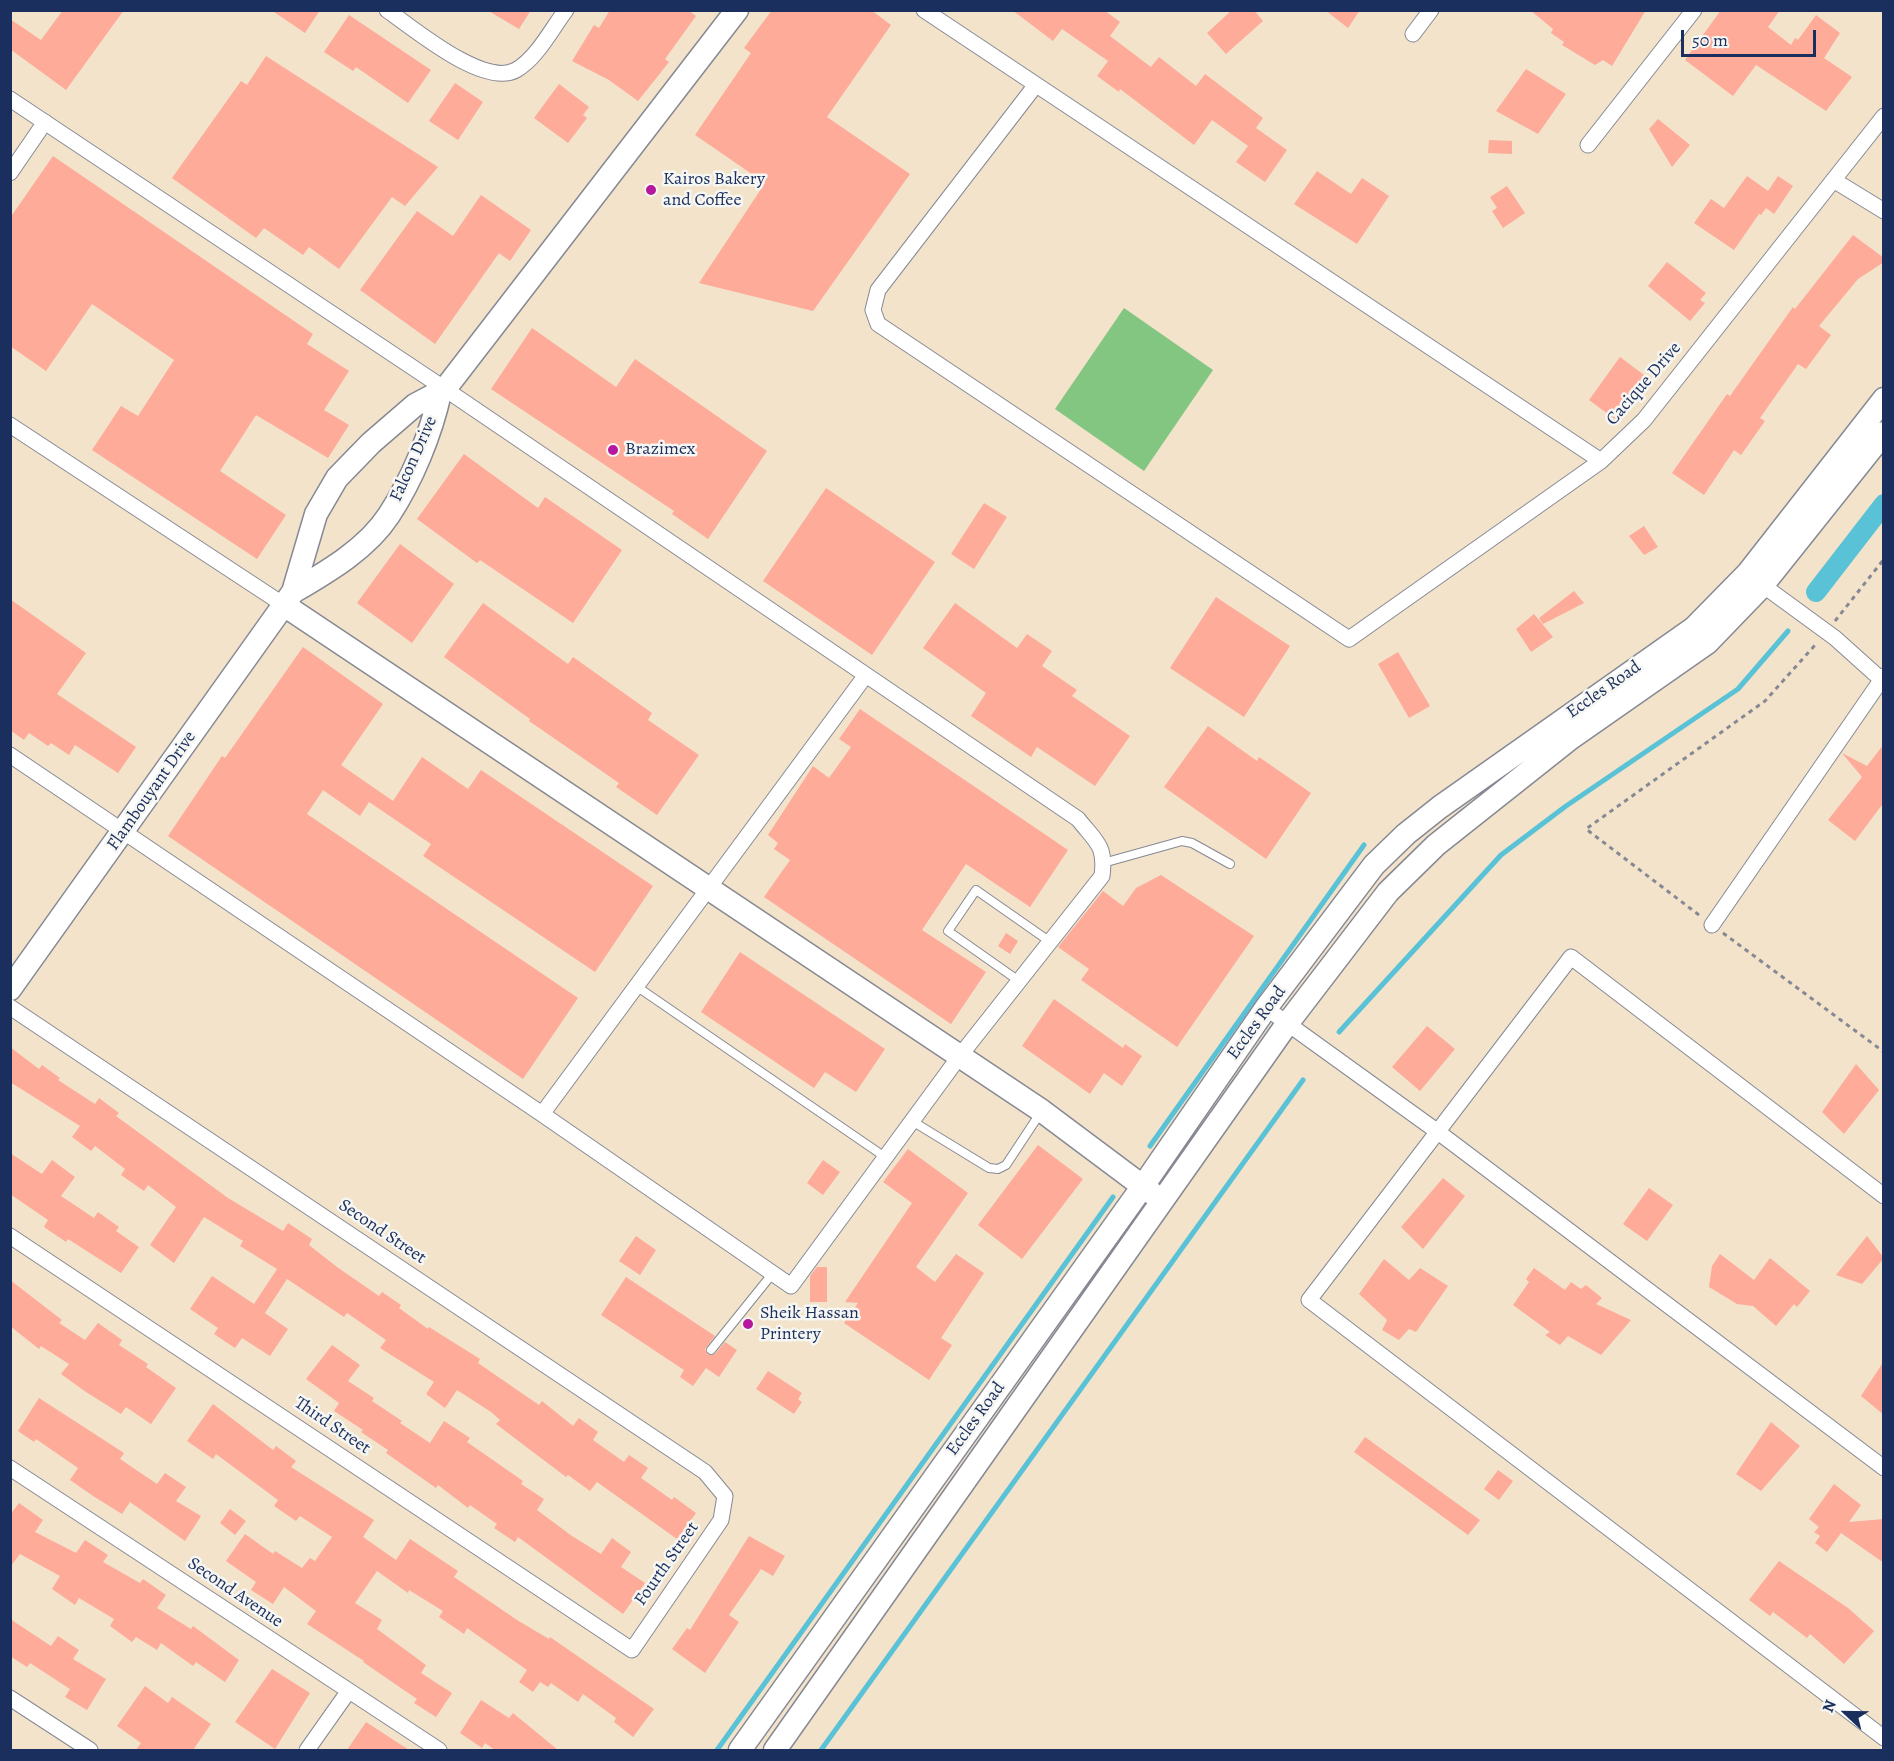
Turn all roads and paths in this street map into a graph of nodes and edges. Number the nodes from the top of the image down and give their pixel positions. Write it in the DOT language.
graph roads {
  1 [pos="387,10"];
  2 [pos="566,10"];
  3 [pos="737,10"];
  4 [pos="924,10"];
  5 [pos="1431,10"];
  6 [pos="1694,10"];
  7 [pos="1413,34"];
  8 [pos="1035,86"];
  9 [pos="10,99"];
  10 [pos="1884,116"];
  11 [pos="45,122"];
  12 [pos="1588,145"];
  13 [pos="10,173"];
  14 [pos="1835,181"];
  15 [pos="1884,211"];
  16 [pos="442,391"];
  17 [pos="1884,399"];
  18 [pos="10,425"];
  19 [pos="1884,433"];
  20 [pos="1600,461"];
  21 [pos="1884,559"];
  22 [pos="1755,579"];
  23 [pos="288,598"];
  24 [pos="1826,632"];
  25 [pos="866,675"];
  26 [pos="1883,679"];
  27 [pos="10,755"];
  28 [pos="123,832"];
  29 [pos="1104,863"];
  30 [pos="1230,864"];
  31 [pos="708,890"];
  32 [pos="1712,925"];
  33 [pos="1049,941"];
  34 [pos="1019,981"];
  35 [pos="636,986"];
  36 [pos="10,989"];
  37 [pos="10,1007"];
  38 [pos="1266,1008"];
  39 [pos="1287,1024"];
  40 [pos="1884,1052"];
  41 [pos="959,1057"];
  42 [pos="1042,1111"];
  43 [pos="542,1114"];
  44 [pos="912,1121"];
  45 [pos="1438,1132"];
  46 [pos="885,1157"];
  47 [pos="1143,1186"];
  48 [pos="1884,1196"];
  49 [pos="1164,1202"];
  50 [pos="10,1236"];
  51 [pos="773,1273"];
  52 [pos="711,1350"];
  53 [pos="10,1467"];
  54 [pos="1884,1468"];
  55 [pos="725,1496"];
  56 [pos="632,1650"];
  57 [pos="348,1692"];
  58 [pos="10,1698"];
  59 [pos="1884,1738"];
  60 [pos="90,1750"];
  61 [pos="307,1750"];
  62 [pos="439,1750"];
  63 [pos="740,1750"];
  64 [pos="775,1750"];
  1 -- 2 [label="street"];
  3 -- 16 [label="street, Falcon Drive"];
  4 -- 8 [label="street"];
  5 -- 7 [label="street"];
  6 -- 12 [label="street"];
  8 -- 20 [label="street"];
  8 -- 20 [label="street, Cacique Drive"];
  9 -- 11 [label="street"];
  10 -- 14 [label="street, Cacique Drive"];
  11 -- 13 [label="street"];
  11 -- 16 [label="street"];
  14 -- 15 [label="street"];
  14 -- 20 [label="street, Cacique Drive"];
  16 -- 23 [label="street, Falcon Drive"];
  16 -- 23 [label="street, Falcon Drive"];
  16 -- 25 [label="street"];
  17 -- 22 [label="street, Eccles Road"];
  18 -- 23 [label="street"];
  19 -- 22 [label="street, Eccles Road"];
  21 -- 24 [label="path"];
  22 -- 24 [label="street"];
  22 -- 38 [label="street, Eccles Road"];
  22 -- 39 [label="street, Eccles Road"];
  23 -- 28 [label="street, Flambouyant Drive"];
  23 -- 31 [label="street"];
  24 -- 26 [label="street"];
  24 -- 32 [label="path"];
  25 -- 29 [label="street"];
  25 -- 31 [label="street"];
  26 -- 32 [label="street"];
  27 -- 28 [label="street"];
  28 -- 36 [label="street, Flambouyant Drive"];
  28 -- 43 [label="street"];
  29 -- 30 [label="lane"];
  29 -- 33 [label="street"];
  31 -- 35 [label="street"];
  31 -- 41 [label="street"];
  32 -- 40 [label="path"];
  33 -- 34 [label="street"];
  33 -- 34 [label="lane"];
  34 -- 41 [label="street"];
  35 -- 43 [label="street"];
  35 -- 46 [label="lane"];
  37 -- 55 [label="street, Second Street"];
  38 -- 39 [label="street"];
  38 -- 47 [label="street, Eccles Road"];
  39 -- 45 [label="street"];
  39 -- 49 [label="street, Eccles Road"];
  41 -- 42 [label="street"];
  41 -- 44 [label="street"];
  42 -- 44 [label="lane"];
  42 -- 47 [label="street"];
  43 -- 51 [label="street"];
  44 -- 46 [label="street"];
  45 -- 48 [label="street"];
  45 -- 54 [label="street"];
  45 -- 59 [label="street"];
  46 -- 51 [label="street"];
  47 -- 49 [label="street"];
  47 -- 63 [label="street, Eccles Road"];
  49 -- 64 [label="street, Eccles Road"];
  50 -- 56 [label="street, Third Street"];
  51 -- 52 [label="lane"];
  53 -- 57 [label="street, Second Avenue"];
  55 -- 56 [label="street, Fourth Street"];
  57 -- 61 [label="street"];
  57 -- 62 [label="street, Second Avenue"];
  58 -- 60 [label="street"];
}
